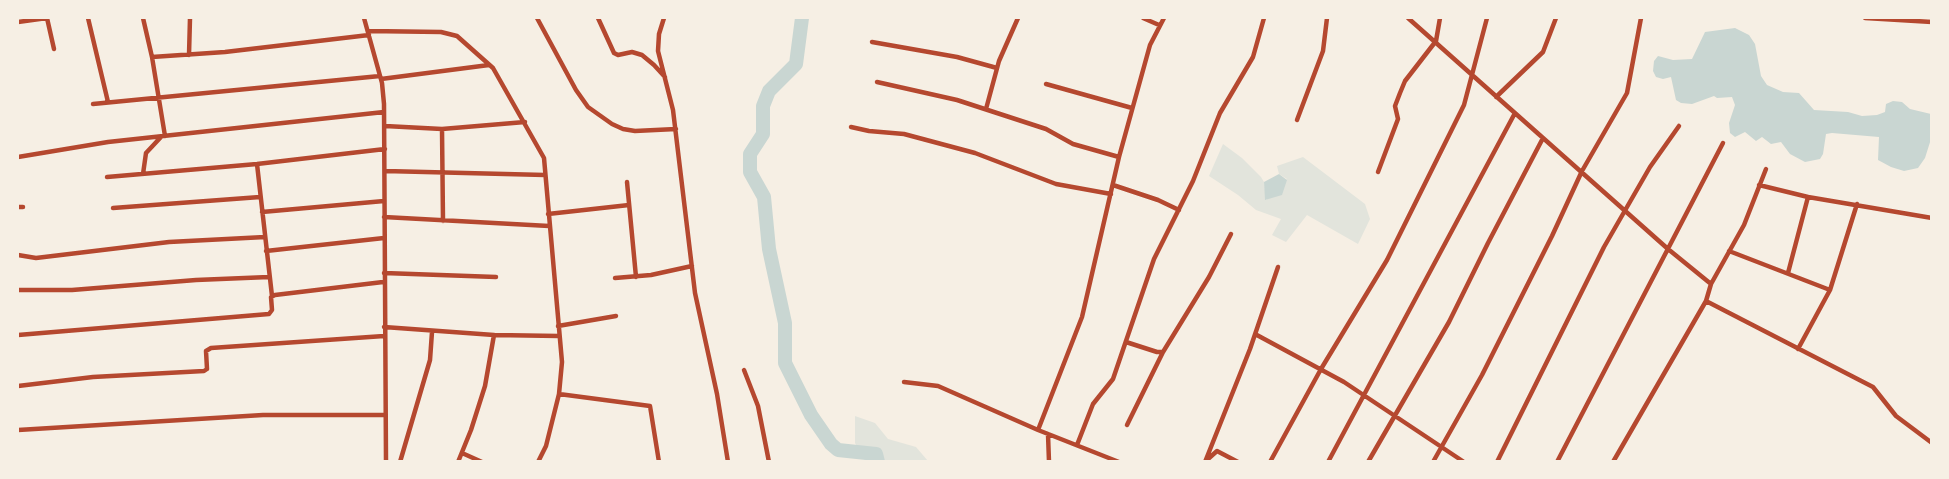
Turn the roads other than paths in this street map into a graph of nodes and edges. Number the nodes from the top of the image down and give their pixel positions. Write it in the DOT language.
graph roads {
  1 [pos="47,18"];
  2 [pos="88,18"];
  3 [pos="143,18"];
  4 [pos="190,18"];
  5 [pos="364,18"];
  6 [pos="537,18"];
  7 [pos="598,18"];
  8 [pos="664,18"];
  9 [pos="1018,18"];
  10 [pos="1143,18"];
  11 [pos="1164,18"];
  12 [pos="1264,18"];
  13 [pos="1327,18"];
  14 [pos="1408,18"];
  15 [pos="1440,18"];
  16 [pos="1487,18"];
  17 [pos="1556,18"];
  18 [pos="1641,18"];
  19 [pos="1867,18"];
  20 [pos="18,22"];
  21 [pos="1932,22"];
  22 [pos="1159,26"];
  23 [pos="369,33"];
  24 [pos="1436,41"];
  25 [pos="872,42"];
  26 [pos="54,49"];
  27 [pos="189,54"];
  28 [pos="152,57"];
  29 [pos="489,65"];
  30 [pos="997,68"];
  31 [pos="1472,76"];
  32 [pos="380,77"];
  33 [pos="667,79"];
  34 [pos="877,82"];
  35 [pos="1046,84"];
  36 [pos="1496,97"];
  37 [pos="160,98"];
  38 [pos="108,102"];
  39 [pos="93,104"];
  40 [pos="1132,108"];
  41 [pos="986,109"];
  42 [pos="384,112"];
  43 [pos="1515,113"];
  44 [pos="1297,120"];
  45 [pos="525,122"];
  46 [pos="385,126"];
  47 [pos="1680,126"];
  48 [pos="851,127"];
  49 [pos="442,129"];
  50 [pos="676,129"];
  51 [pos="163,136"];
  52 [pos="1543,138"];
  53 [pos="1723,143"];
  54 [pos="385,149"];
  55 [pos="18,157"];
  56 [pos="1118,157"];
  57 [pos="257,164"];
  58 [pos="1766,169"];
  59 [pos="385,171"];
  60 [pos="1582,171"];
  61 [pos="1378,172"];
  62 [pos="442,173"];
  63 [pos="143,174"];
  64 [pos="545,175"];
  65 [pos="107,177"];
  66 [pos="627,182"];
  67 [pos="1113,185"];
  68 [pos="1759,185"];
  69 [pos="1110,194"];
  70 [pos="260,197"];
  71 [pos="1808,197"];
  72 [pos="384,201"];
  73 [pos="1857,204"];
  74 [pos="629,205"];
  75 [pos="113,208"];
  76 [pos="1179,210"];
  77 [pos="1625,210"];
  78 [pos="262,212"];
  79 [pos="548,214"];
  80 [pos="384,218"];
  81 [pos="1932,218"];
  82 [pos="443,221"];
  83 [pos="549,226"];
  84 [pos="1231,234"];
  85 [pos="265,237"];
  86 [pos="384,238"];
  87 [pos="1668,249"];
  88 [pos="266,251"];
  89 [pos="1730,251"];
  90 [pos="18,255"];
  91 [pos="692,266"];
  92 [pos="1278,267"];
  93 [pos="384,273"];
  94 [pos="1788,273"];
  95 [pos="269,277"];
  96 [pos="496,277"];
  97 [pos="636,277"];
  98 [pos="614,278"];
  99 [pos="384,282"];
  100 [pos="1711,284"];
  101 [pos="18,290"];
  102 [pos="1830,290"];
  103 [pos="272,296"];
  104 [pos="1706,301"];
  105 [pos="616,316"];
  106 [pos="558,326"];
  107 [pos="384,327"];
  108 [pos="432,332"];
  109 [pos="1255,334"];
  110 [pos="18,335"];
  111 [pos="494,335"];
  112 [pos="384,336"];
  113 [pos="559,336"];
  114 [pos="1126,342"];
  115 [pos="1798,348"];
  116 [pos="1163,352"];
  117 [pos="1321,369"];
  118 [pos="744,370"];
  119 [pos="904,382"];
  120 [pos="18,386"];
  121 [pos="559,394"];
  122 [pos="1364,396"];
  123 [pos="385,415"];
  124 [pos="1395,415"];
  125 [pos="1127,425"];
  126 [pos="18,430"];
  127 [pos="1038,430"];
  128 [pos="1048,434"];
  129 [pos="1932,443"];
  130 [pos="1077,445"];
  131 [pos="1441,446"];
  132 [pos="462,453"];
  133 [pos="386,462"];
  134 [pos="400,462"];
  135 [pos="458,462"];
  136 [pos="482,462"];
  137 [pos="538,462"];
  138 [pos="659,462"];
  139 [pos="728,462"];
  140 [pos="769,462"];
  141 [pos="1049,462"];
  142 [pos="1118,462"];
  143 [pos="1238,462"];
  144 [pos="1270,462"];
  145 [pos="1328,462"];
  146 [pos="1368,462"];
  147 [pos="1433,462"];
  148 [pos="1464,462"];
  149 [pos="1497,462"];
  150 [pos="1557,462"];
  151 [pos="1613,462"];
  1 -- 20 [label="street"];
  1 -- 26 [label="street"];
  2 -- 38 [label="street"];
  3 -- 28 [label="street"];
  4 -- 27 [label="street"];
  5 -- 23 [label="street"];
  6 -- 50 [label="street"];
  7 -- 33 [label="street"];
  8 -- 33 [label="street"];
  9 -- 30 [label="street"];
  10 -- 22 [label="street"];
  11 -- 22 [label="street"];
  12 -- 76 [label="street"];
  13 -- 44 [label="street"];
  14 -- 24 [label="street"];
  15 -- 24 [label="street"];
  16 -- 31 [label="street"];
  17 -- 36 [label="street"];
  18 -- 60 [label="street"];
  19 -- 21 [label="street"];
  22 -- 40 [label="street"];
  23 -- 27 [label="street"];
  23 -- 29 [label="street"];
  23 -- 32 [label="street"];
  24 -- 31 [label="street"];
  24 -- 61 [label="street"];
  25 -- 30 [label="street"];
  27 -- 28 [label="street"];
  28 -- 37 [label="street"];
  29 -- 32 [label="street"];
  29 -- 45 [label="street"];
  30 -- 41 [label="street"];
  31 -- 36 [label="street"];
  31 -- 117 [label="street"];
  32 -- 37 [label="street"];
  32 -- 42 [label="street"];
  33 -- 50 [label="street"];
  34 -- 41 [label="street"];
  35 -- 40 [label="street"];
  36 -- 43 [label="street"];
  37 -- 38 [label="street"];
  37 -- 51 [label="street"];
  38 -- 39 [label="street"];
  40 -- 56 [label="street"];
  41 -- 56 [label="street"];
  42 -- 46 [label="street"];
  42 -- 51 [label="street"];
  43 -- 52 [label="street"];
  43 -- 122 [label="street"];
  45 -- 49 [label="street"];
  45 -- 64 [label="street"];
  46 -- 49 [label="street"];
  46 -- 54 [label="street"];
  47 -- 77 [label="street"];
  48 -- 69 [label="street"];
  49 -- 62 [label="street"];
  50 -- 91 [label="street"];
  51 -- 55 [label="street"];
  51 -- 63 [label="street"];
  52 -- 60 [label="street"];
  52 -- 124 [label="street"];
  53 -- 87 [label="street"];
  54 -- 57 [label="street"];
  54 -- 59 [label="street"];
  56 -- 67 [label="street"];
  57 -- 63 [label="street"];
  57 -- 70 [label="street"];
  58 -- 68 [label="street"];
  59 -- 62 [label="street"];
  59 -- 72 [label="street"];
  60 -- 77 [label="street"];
  60 -- 131 [label="street"];
  62 -- 64 [label="street"];
  62 -- 82 [label="street"];
  63 -- 65 [label="street"];
  64 -- 79 [label="street"];
  66 -- 74 [label="street"];
  67 -- 69 [label="street"];
  67 -- 76 [label="street"];
  68 -- 71 [label="street"];
  68 -- 89 [label="street"];
  69 -- 127 [label="street"];
  70 -- 75 [label="street"];
  70 -- 78 [label="street"];
  71 -- 73 [label="street"];
  71 -- 94 [label="street"];
  72 -- 78 [label="street"];
  72 -- 80 [label="street"];
  73 -- 81 [label="street"];
  73 -- 102 [label="street"];
  74 -- 79 [label="street"];
  74 -- 97 [label="street"];
  76 -- 114 [label="street"];
  77 -- 87 [label="street"];
  77 -- 149 [label="street"];
  78 -- 85 [label="street"];
  79 -- 83 [label="street"];
  80 -- 82 [label="street"];
  80 -- 86 [label="street"];
  82 -- 83 [label="street"];
  83 -- 106 [label="street"];
  84 -- 116 [label="street"];
  85 -- 88 [label="street"];
  85 -- 90 [label="street"];
  86 -- 88 [label="street"];
  86 -- 93 [label="street"];
  87 -- 100 [label="street"];
  87 -- 150 [label="street"];
  88 -- 95 [label="street"];
  89 -- 94 [label="street"];
  89 -- 100 [label="street"];
  91 -- 97 [label="street"];
  91 -- 139 [label="street"];
  92 -- 109 [label="street"];
  93 -- 96 [label="street"];
  93 -- 99 [label="street"];
  94 -- 102 [label="street"];
  95 -- 101 [label="street"];
  95 -- 103 [label="street"];
  97 -- 98 [label="street"];
  99 -- 103 [label="street"];
  99 -- 107 [label="street"];
  100 -- 104 [label="street"];
  102 -- 115 [label="street"];
  103 -- 110 [label="street"];
  104 -- 115 [label="street"];
  104 -- 151 [label="street"];
  105 -- 106 [label="street"];
  106 -- 113 [label="street"];
  107 -- 108 [label="street"];
  107 -- 112 [label="street"];
  108 -- 111 [label="street"];
  108 -- 134 [label="street"];
  109 -- 117 [label="street"];
  109 -- 143 [label="street"];
  111 -- 113 [label="street"];
  111 -- 132 [label="street"];
  112 -- 120 [label="street"];
  112 -- 123 [label="street"];
  113 -- 121 [label="street"];
  114 -- 116 [label="street"];
  114 -- 130 [label="street"];
  115 -- 129 [label="street"];
  116 -- 125 [label="street"];
  117 -- 122 [label="street"];
  117 -- 144 [label="street"];
  118 -- 140 [label="street"];
  119 -- 127 [label="street"];
  121 -- 137 [label="street"];
  121 -- 138 [label="street"];
  122 -- 124 [label="street"];
  122 -- 145 [label="street"];
  123 -- 126 [label="street"];
  123 -- 133 [label="street"];
  124 -- 131 [label="street"];
  124 -- 146 [label="street"];
  127 -- 128 [label="street"];
  128 -- 130 [label="street"];
  128 -- 141 [label="street"];
  130 -- 142 [label="street"];
  131 -- 147 [label="street"];
  131 -- 148 [label="street"];
  132 -- 135 [label="street"];
  132 -- 136 [label="street"];
}
